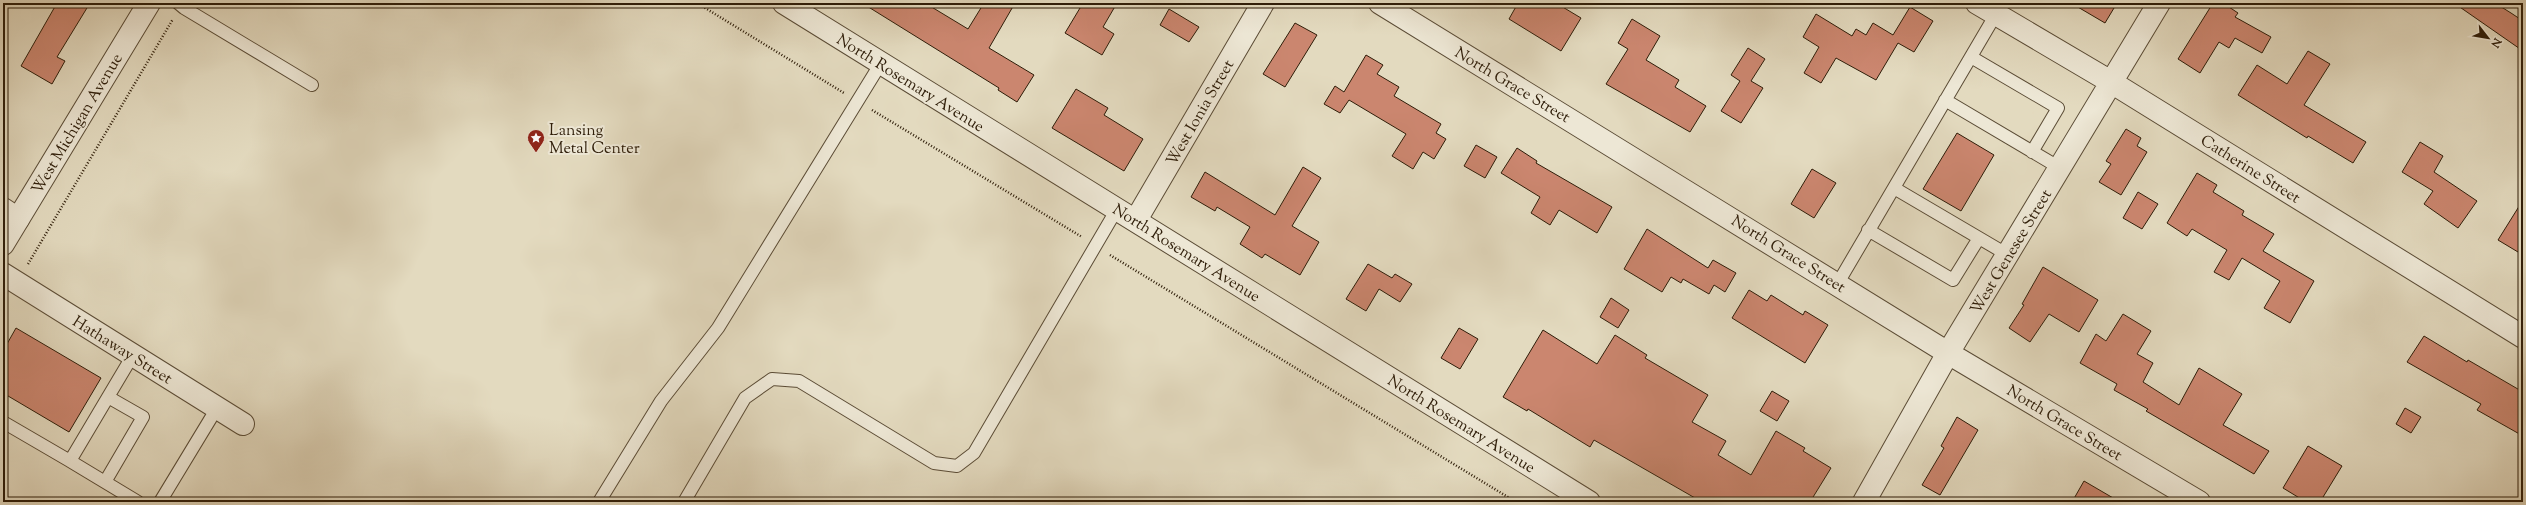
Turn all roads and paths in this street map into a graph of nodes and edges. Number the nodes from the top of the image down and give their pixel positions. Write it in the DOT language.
graph roads {
  1 [pos="149,3"];
  2 [pos="784,3"];
  3 [pos="1263,3"];
  4 [pos="1380,3"];
  5 [pos="1977,3"];
  6 [pos="2159,3"];
  7 [pos="180,4"];
  8 [pos="1996,14"];
  9 [pos="1971,57"];
  10 [pos="881,63"];
  11 [pos="2111,82"];
  12 [pos="312,85"];
  13 [pos="1945,100"];
  14 [pos="2032,152"];
  15 [pos="2060,168"];
  16 [pos="1894,188"];
  17 [pos="1117,208"];
  18 [pos="11,214"];
  19 [pos="1136,220"];
  20 [pos="1868,230"];
  21 [pos="1979,238"];
  22 [pos="3,244"];
  23 [pos="2008,255"];
  24 [pos="10,278"];
  25 [pos="1838,283"];
  26 [pos="3,306"];
  27 [pos="2523,337"];
  28 [pos="1948,353"];
  29 [pos="133,355"];
  30 [pos="108,396"];
  31 [pos="217,408"];
  32 [pos="3,422"];
  33 [pos="243,424"];
  34 [pos="70,461"];
  35 [pos="105,482"];
  36 [pos="138,502"];
  37 [pos="160,502"];
  38 [pos="599,502"];
  39 [pos="684,502"];
  40 [pos="1589,502"];
  41 [pos="1864,502"];
  42 [pos="2199,502"];
  1 -- 18 [label="street, West Michigan Avenue"];
  2 -- 10 [label="street, North Rosemary Avenue"];
  3 -- 19 [label="street, West Ionia Street"];
  4 -- 25 [label="street, North Grace Street"];
  5 -- 8 [label="street, Catherine Street"];
  6 -- 11 [label="street, West Genesee Street"];
  7 -- 12 [label="lane"];
  7 -- 24 [label="path"];
  8 -- 9 [label="lane"];
  8 -- 11 [label="street, Catherine Street"];
  9 -- 13 [label="lane"];
  9 -- 14 [label="lane"];
  10 -- 17 [label="street, North Rosemary Avenue"];
  10 -- 38 [label="lane"];
  11 -- 15 [label="street, West Genesee Street"];
  11 -- 27 [label="street, Catherine Street"];
  13 -- 14 [label="lane"];
  13 -- 16 [label="lane"];
  14 -- 15 [label="lane"];
  15 -- 23 [label="street, West Genesee Street"];
  16 -- 20 [label="lane"];
  16 -- 21 [label="lane"];
  17 -- 19 [label="street, North Rosemary Avenue"];
  17 -- 39 [label="lane"];
  18 -- 22 [label="street, West Michigan Avenue"];
  19 -- 40 [label="street, North Rosemary Avenue"];
  20 -- 21 [label="lane"];
  20 -- 25 [label="lane"];
  21 -- 23 [label="lane"];
  23 -- 28 [label="street, West Genesee Street"];
  24 -- 26 [label="path"];
  24 -- 29 [label="street, Hathaway Street"];
  25 -- 28 [label="street, North Grace Street"];
  28 -- 41 [label="street, West Genesee Street"];
  28 -- 42 [label="street, North Grace Street"];
  29 -- 30 [label="lane"];
  29 -- 31 [label="street, Hathaway Street"];
  30 -- 34 [label="lane"];
  30 -- 35 [label="lane"];
  31 -- 33 [label="street, Hathaway Street"];
  31 -- 37 [label="lane"];
  32 -- 34 [label="lane"];
  34 -- 35 [label="lane"];
  35 -- 36 [label="lane"];
}
